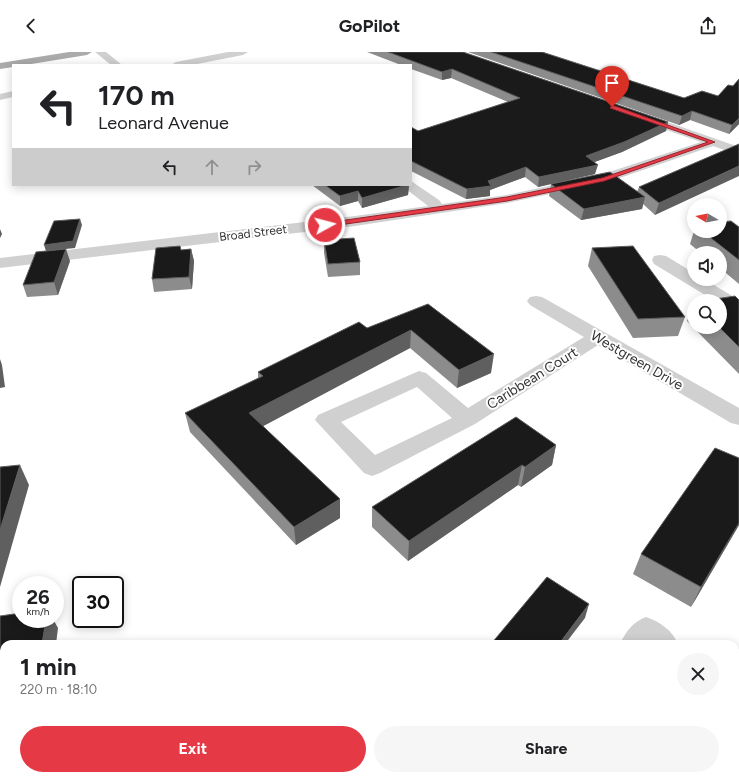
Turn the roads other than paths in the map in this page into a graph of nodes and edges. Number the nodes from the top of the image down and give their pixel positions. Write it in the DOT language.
graph roads {
  1 [pos="87,52"];
  2 [pos="100,52"];
  3 [pos="243,52"];
  4 [pos="208,59"];
  5 [pos="12,64"];
  6 [pos="12,64"];
  7 [pos="116,64"];
  8 [pos="181,64"];
  9 [pos="216,64"];
  10 [pos="0,66"];
  11 [pos="12,94"];
  12 [pos="0,96"];
  13 [pos="631,113"];
  14 [pos="713,142"];
  15 [pos="739,151"];
  16 [pos="409,186"];
  17 [pos="437,209"];
  18 [pos="660,260"];
  19 [pos="0,263"];
  20 [pos="536,301"];
  21 [pos="739,308"];
  22 [pos="598,337"];
  23 [pos="739,418"];
  24 [pos="467,419"];
  25 [pos="638,640"];
  26 [pos="658,640"];
  1 -- 6 [label="main road"];
  2 -- 7 [label="street"];
  3 -- 4 [label="street"];
  4 -- 8 [label="street"];
  4 -- 9 [label="street"];
  5 -- 10 [label="main road"];
  11 -- 12 [label="street"];
  13 -- 14 [label="street"];
  14 -- 15 [label="street"];
  14 -- 17 [label="street, Broad Street"];
  16 -- 17 [label="street"];
  17 -- 19 [label="street, Broad Street"];
  18 -- 21 [label="street"];
  20 -- 22 [label="street, Westgreen Drive"];
  22 -- 23 [label="street, Westgreen Drive"];
  22 -- 24 [label="street, Caribbean Court"];
  24 -- 24 [label="street, Caribbean Court"];
  25 -- 26 [label="street"];
}
